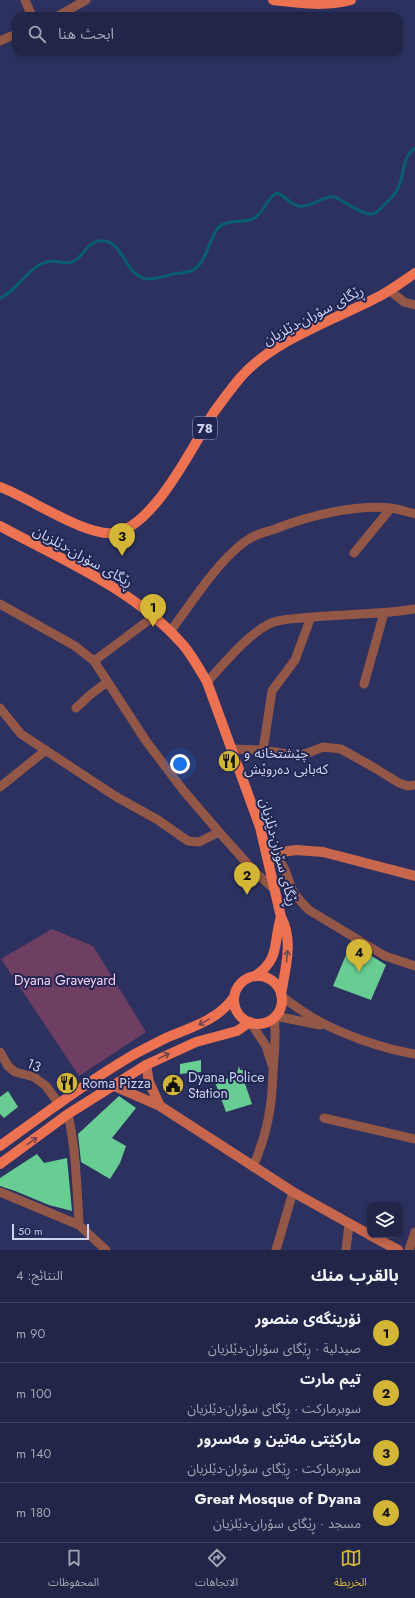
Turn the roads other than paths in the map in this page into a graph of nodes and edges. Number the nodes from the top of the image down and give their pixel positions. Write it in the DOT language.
graph roads {
  1 [pos="25,0"];
  2 [pos="86,0"];
  3 [pos="273,0"];
  4 [pos="351,0"];
  5 [pos="30,12"];
  6 [pos="65,12"];
  7 [pos="12,36"];
  8 [pos="0,41"];
  9 [pos="415,273"];
  10 [pos="389,290"];
  11 [pos="415,305"];
  12 [pos="0,488"];
  13 [pos="391,508"];
  14 [pos="415,514"];
  15 [pos="0,526"];
  16 [pos="354,553"];
  17 [pos="0,604"];
  18 [pos="415,609"];
  19 [pos="384,613"];
  20 [pos="311,617"];
  21 [pos="153,618"];
  22 [pos="170,632"];
  23 [pos="94,661"];
  24 [pos="107,682"];
  25 [pos="207,682"];
  26 [pos="364,684"];
  27 [pos="0,708"];
  28 [pos="76,708"];
  29 [pos="231,749"];
  30 [pos="46,750"];
  31 [pos="263,750"];
  32 [pos="415,785"];
  33 [pos="0,788"];
  34 [pos="218,832"];
  35 [pos="267,856"];
  36 [pos="415,876"];
  37 [pos="275,890"];
  38 [pos="281,917"];
  39 [pos="415,966"];
  40 [pos="255,976"];
  41 [pos="281,996"];
  42 [pos="234,997"];
  43 [pos="274,1017"];
  44 [pos="250,1022"];
  45 [pos="331,1028"];
  46 [pos="0,1052"];
  47 [pos="415,1054"];
  48 [pos="146,1066"];
  49 [pos="273,1072"];
  50 [pos="114,1086"];
  51 [pos="59,1104"];
  52 [pos="160,1106"];
  53 [pos="68,1114"];
  54 [pos="324,1118"];
  55 [pos="415,1139"];
  56 [pos="0,1146"];
  57 [pos="0,1164"];
  58 [pos="253,1167"];
  59 [pos="0,1192"];
  60 [pos="293,1192"];
  61 [pos="349,1224"];
  62 [pos="79,1225"];
  63 [pos="415,1232"];
  64 [pos="367,1233"];
  65 [pos="376,1238"];
  66 [pos="106,1250"];
  67 [pos="276,1250"];
  68 [pos="346,1250"];
  69 [pos="398,1250"];
  70 [pos="409,1250"];
  1 -- 5 [label="street"];
  2 -- 6 [label="street"];
  3 -- 4 [label="main road"];
  7 -- 8 [label="street"];
  9 -- 10 [label="main road, ڕێگای سۆران-دێلزیان / 78"];
  10 -- 11 [label="street"];
  10 -- 12 [label="main road, ڕێگای سۆران-دێلزیان / 78"];
  13 -- 14 [label="street"];
  13 -- 16 [label="street"];
  13 -- 22 [label="street"];
  15 -- 21 [label="main road, ڕێگای سۆران-دێلزیان"];
  17 -- 23 [label="street"];
  18 -- 19 [label="street"];
  19 -- 20 [label="street"];
  19 -- 26 [label="street"];
  20 -- 25 [label="street"];
  20 -- 31 [label="street"];
  21 -- 22 [label="main road, ڕێگای سۆران-دێلزیان"];
  21 -- 23 [label="street"];
  22 -- 25 [label="main road, ڕێگای سۆران-دێلزیان"];
  23 -- 24 [label="street"];
  24 -- 28 [label="street"];
  24 -- 34 [label="street"];
  25 -- 29 [label="main road, ڕێگای سۆران-دێلزیان"];
  27 -- 30 [label="street"];
  29 -- 31 [label="street"];
  29 -- 35 [label="main road, ڕێگای سۆران-دێلزیان"];
  30 -- 33 [label="street"];
  30 -- 34 [label="street"];
  31 -- 32 [label="street"];
  34 -- 37 [label="street"];
  35 -- 36 [label="street"];
  35 -- 37 [label="main road, ڕێگای سۆران-دێلزیان"];
  35 -- 39 [label="street"];
  37 -- 38 [label="main road, ڕێگای سۆران-دێلزیان"];
  38 -- 40 [label="main road, ڕێگای سۆران-دێلزیان"];
  41 -- 38 [label="main road, ڕێگای سۆران-دێلزیان, one-way"];
  40 -- 41 [label="main road"];
  40 -- 42 [label="main road"];
  41 -- 43 [label="main road"];
  41 -- 45 [label="street"];
  42 -- 44 [label="main road"];
  42 -- 51 [label="main road, one-way"];
  43 -- 44 [label="main road"];
  43 -- 45 [label="street"];
  43 -- 49 [label="street"];
  48 -- 44 [label="main road, one-way"];
  44 -- 49 [label="street"];
  45 -- 47 [label="street"];
  46 -- 51 [label="street, 13"];
  48 -- 50 [label="main road"];
  48 -- 52 [label="street"];
  49 -- 58 [label="street"];
  50 -- 52 [label="street"];
  50 -- 53 [label="main road"];
  51 -- 56 [label="main road"];
  52 -- 58 [label="street"];
  57 -- 53 [label="main road, one-way"];
  53 -- 62 [label="street"];
  54 -- 55 [label="street"];
  58 -- 60 [label="street"];
  59 -- 62 [label="street"];
  60 -- 61 [label="street"];
  60 -- 67 [label="street"];
  61 -- 64 [label="street"];
  61 -- 68 [label="street"];
  62 -- 66 [label="street"];
  63 -- 70 [label="street"];
  65 -- 69 [label="street"];
}
